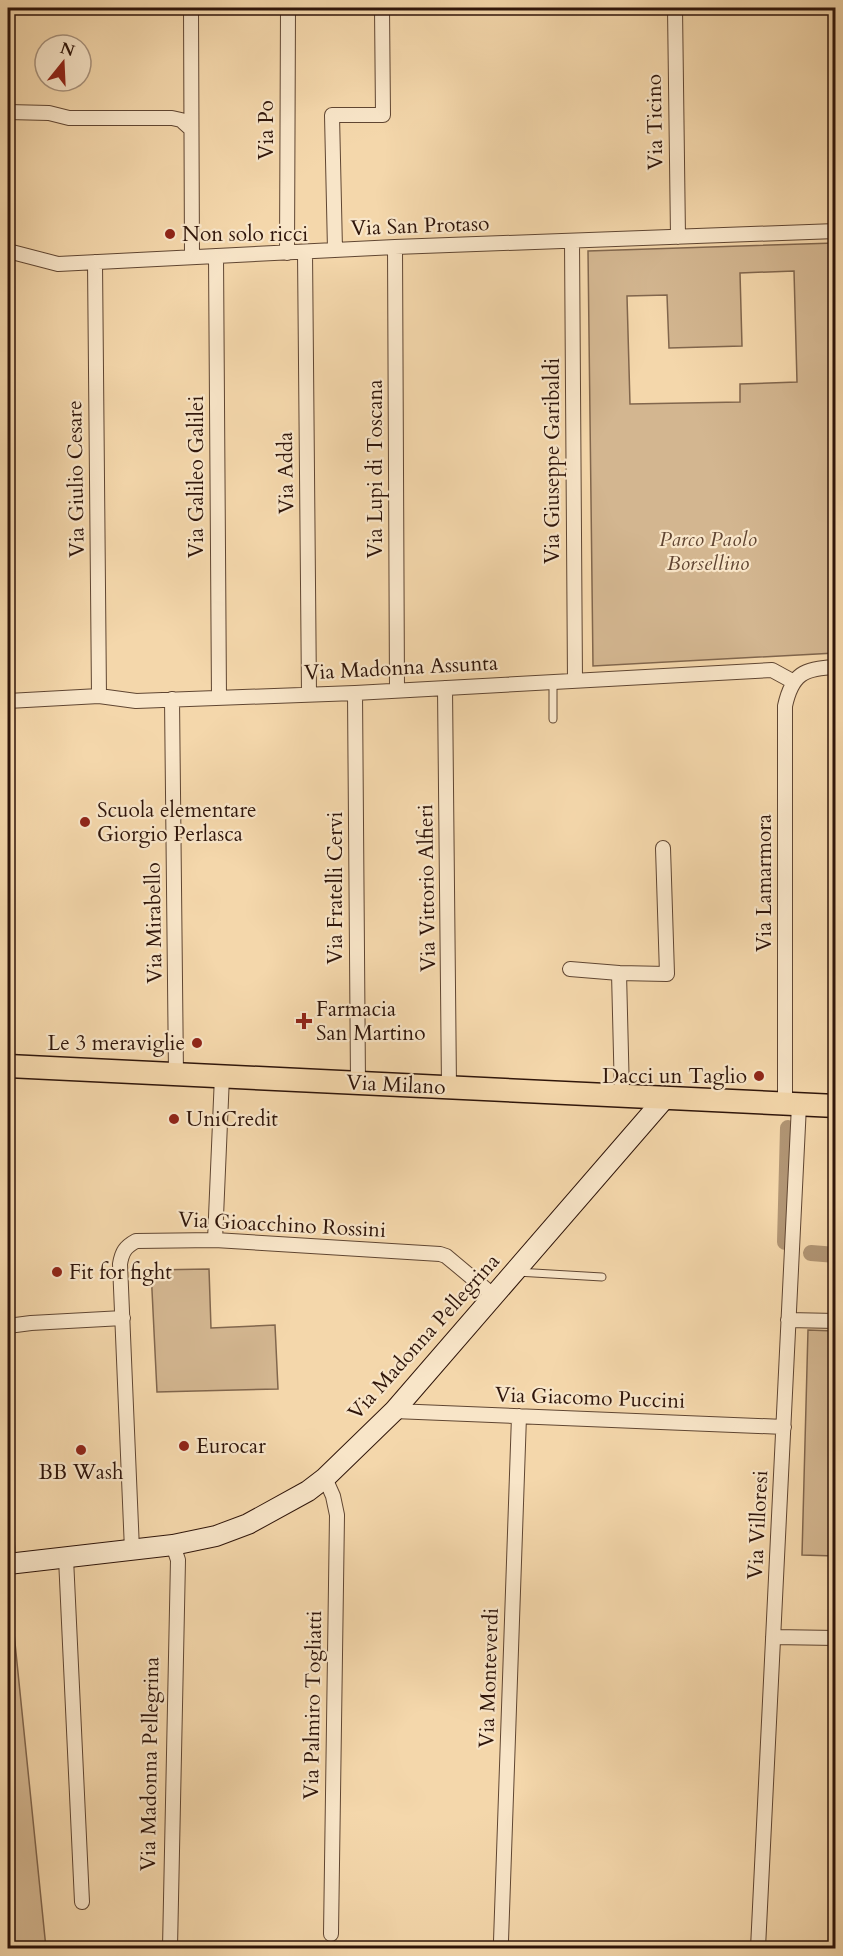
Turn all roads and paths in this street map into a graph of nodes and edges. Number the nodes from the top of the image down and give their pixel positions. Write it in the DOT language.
graph roads {
  1 [pos="191,8"];
  2 [pos="288,8"];
  3 [pos="382,8"];
  4 [pos="675,8"];
  5 [pos="8,112"];
  6 [pos="191,129"];
  7 [pos="836,231"];
  8 [pos="678,237"];
  9 [pos="572,241"];
  10 [pos="395,247"];
  11 [pos="335,250"];
  12 [pos="8,251"];
  13 [pos="305,252"];
  14 [pos="287,253"];
  15 [pos="216,256"];
  16 [pos="192,257"];
  17 [pos="95,262"];
  18 [pos="836,666"];
  19 [pos="575,681"];
  20 [pos="794,681"];
  21 [pos="553,682"];
  22 [pos="445,688"];
  23 [pos="397,690"];
  24 [pos="355,693"];
  25 [pos="309,694"];
  26 [pos="99,696"];
  27 [pos="219,698"];
  28 [pos="172,699"];
  29 [pos="8,701"];
  30 [pos="553,719"];
  31 [pos="663,848"];
  32 [pos="570,969"];
  33 [pos="619,973"];
  34 [pos="8,1066"];
  35 [pos="176,1074"];
  36 [pos="222,1076"];
  37 [pos="358,1083"];
  38 [pos="449,1088"];
  39 [pos="622,1095"];
  40 [pos="665,1098"];
  41 [pos="792,1104"];
  42 [pos="836,1106"];
  43 [pos="215,1240"];
  44 [pos="515,1272"];
  45 [pos="602,1277"];
  46 [pos="494,1296"];
  47 [pos="123,1318"];
  48 [pos="788,1320"];
  49 [pos="836,1321"];
  50 [pos="8,1326"];
  51 [pos="394,1411"];
  52 [pos="519,1416"];
  53 [pos="784,1427"];
  54 [pos="325,1478"];
  55 [pos="174,1545"];
  56 [pos="132,1550"];
  57 [pos="66,1558"];
  58 [pos="8,1564"];
  59 [pos="773,1637"];
  60 [pos="836,1638"];
  61 [pos="82,1902"];
  62 [pos="331,1934"];
  63 [pos="501,1941"];
  64 [pos="170,1948"];
  65 [pos="758,1948"];
  1 -- 6 [label="street"];
  2 -- 14 [label="street, Via Po"];
  3 -- 11 [label="street"];
  4 -- 8 [label="street, Via Ticino"];
  5 -- 6 [label="street"];
  6 -- 16 [label="street"];
  7 -- 8 [label="street, Via San Protaso"];
  8 -- 9 [label="street, Via San Protaso"];
  9 -- 10 [label="street, Via San Protaso"];
  9 -- 19 [label="street, Via Giuseppe Garibaldi"];
  10 -- 11 [label="street, Via San Protaso"];
  10 -- 23 [label="street, Via Lupi di Toscana"];
  11 -- 13 [label="street, Via San Protaso"];
  12 -- 17 [label="street, Via San Protaso"];
  13 -- 14 [label="street, Via San Protaso"];
  13 -- 25 [label="street, Via Adda"];
  14 -- 15 [label="street, Via San Protaso"];
  15 -- 16 [label="street, Via San Protaso"];
  15 -- 27 [label="street, Via Galileo Galilei"];
  16 -- 17 [label="street, Via San Protaso"];
  17 -- 26 [label="street, Via Giulio Cesare"];
  18 -- 20 [label="street"];
  19 -- 20 [label="street, Via Madonna Assunta"];
  19 -- 21 [label="street, Via Madonna Assunta"];
  20 -- 41 [label="street, Via Lamarmora"];
  21 -- 22 [label="street, Via Madonna Assunta"];
  21 -- 30 [label="lane"];
  22 -- 23 [label="street, Via Madonna Assunta"];
  22 -- 38 [label="street, Via Vittorio Alfieri"];
  23 -- 24 [label="street, Via Madonna Assunta"];
  24 -- 25 [label="street, Via Madonna Assunta"];
  24 -- 37 [label="street, Via Fratelli Cervi"];
  25 -- 27 [label="street, Via Madonna Assunta"];
  26 -- 28 [label="street, Via Madonna Assunta"];
  26 -- 29 [label="street, Via Madonna Assunta"];
  27 -- 28 [label="street, Via Madonna Assunta"];
  28 -- 35 [label="street, Via Mirabello"];
  31 -- 33 [label="street"];
  32 -- 33 [label="street"];
  33 -- 39 [label="street"];
  34 -- 35 [label="main road, Via Milano"];
  35 -- 36 [label="main road, Via Milano"];
  36 -- 37 [label="main road, Via Milano"];
  36 -- 43 [label="street"];
  37 -- 38 [label="main road, Via Milano"];
  38 -- 39 [label="main road, Via Milano"];
  39 -- 40 [label="main road, Via Milano"];
  40 -- 41 [label="main road, Via Milano"];
  40 -- 44 [label="street, Via Madonna Pellegrina"];
  41 -- 42 [label="main road, Via Milano"];
  41 -- 48 [label="street, Via Villoresi"];
  43 -- 46 [label="street, Via Gioacchino Rossini"];
  43 -- 47 [label="street, Via Gioacchino Rossini"];
  44 -- 45 [label="lane"];
  44 -- 46 [label="street, Via Madonna Pellegrina"];
  46 -- 51 [label="street, Via Madonna Pellegrina"];
  47 -- 50 [label="street"];
  47 -- 56 [label="street, Via Gioacchino Rossini"];
  48 -- 49 [label="street"];
  48 -- 53 [label="street, Via Villoresi"];
  51 -- 52 [label="street, Via Giacomo Puccini"];
  51 -- 54 [label="street, Via Madonna Pellegrina"];
  52 -- 53 [label="street, Via Giacomo Puccini"];
  52 -- 63 [label="street, Via Monteverdi"];
  53 -- 59 [label="street, Via Villoresi"];
  54 -- 55 [label="street, Via Madonna Pellegrina"];
  54 -- 62 [label="street, Via Palmiro Togliatti"];
  55 -- 56 [label="street, Via Madonna Pellegrina"];
  55 -- 64 [label="street, Via Madonna Pellegrina"];
  56 -- 57 [label="street, Via Madonna Pellegrina"];
  57 -- 58 [label="street, Via Madonna Pellegrina"];
  57 -- 61 [label="street"];
  59 -- 60 [label="street"];
  59 -- 65 [label="street, Via Villoresi"];
}
